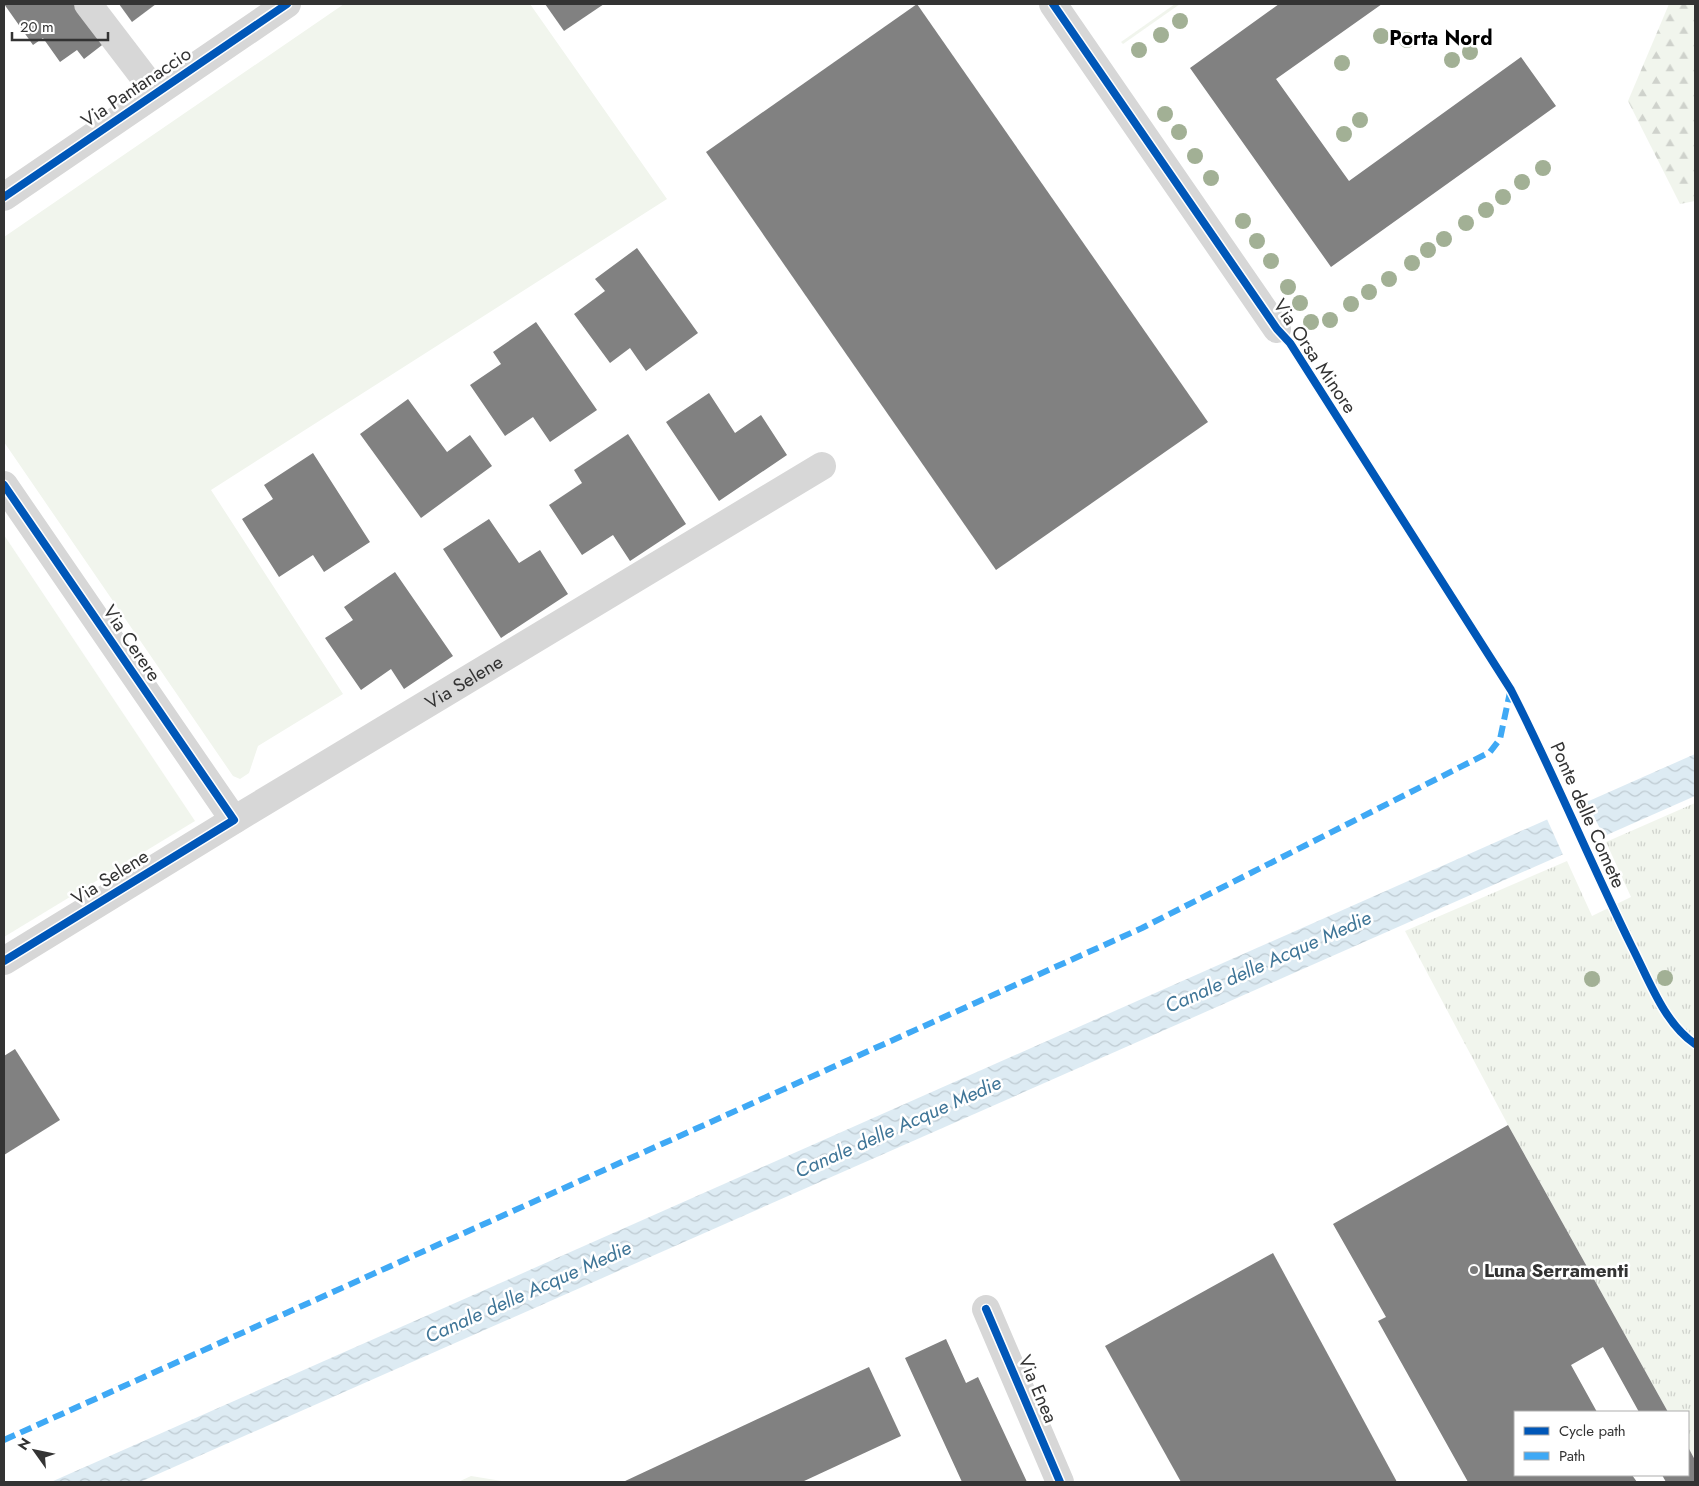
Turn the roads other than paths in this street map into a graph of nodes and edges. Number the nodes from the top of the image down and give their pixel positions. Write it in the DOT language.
graph roads {
  1 [pos="88,4"];
  2 [pos="287,4"];
  3 [pos="1053,4"];
  4 [pos="156,93"];
  5 [pos="4,197"];
  6 [pos="1277,329"];
  7 [pos="822,466"];
  8 [pos="4,485"];
  9 [pos="234,820"];
  10 [pos="4,961"];
  11 [pos="986,1309"];
  12 [pos="1060,1482"];
  1 -- 4 [label="street"];
  2 -- 4 [label="street, Via Pantanaccio"];
  3 -- 6 [label="street, Via Orsa Minore"];
  4 -- 5 [label="street, Via Pantanaccio"];
  7 -- 9 [label="street, Via Selene"];
  8 -- 9 [label="street, Via Cerere"];
  9 -- 10 [label="street, Via Selene"];
  11 -- 12 [label="street, Via Enea"];
}
